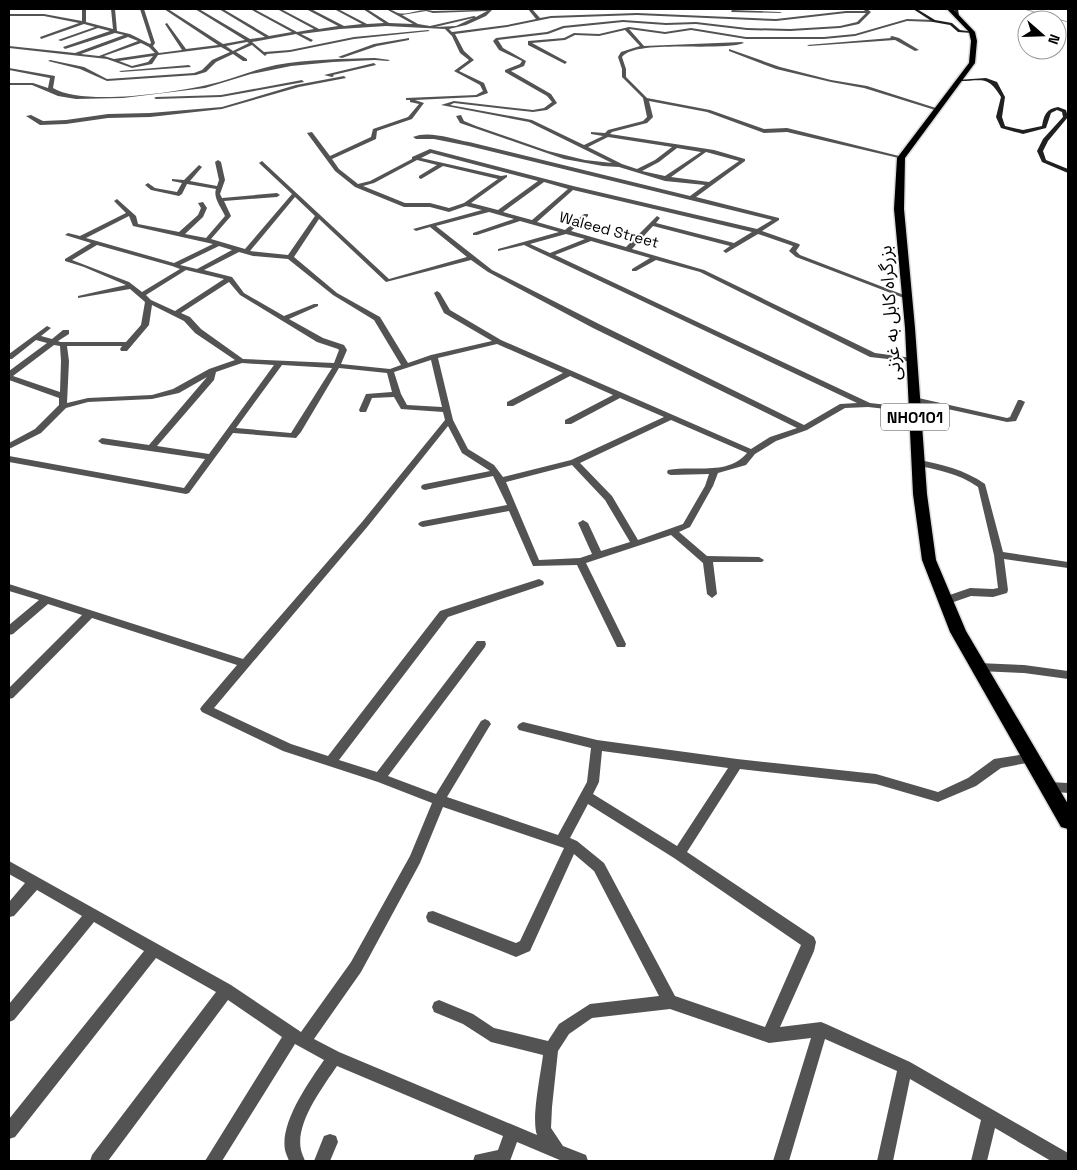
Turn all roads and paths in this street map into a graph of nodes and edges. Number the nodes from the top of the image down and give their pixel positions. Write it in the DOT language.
graph roads {
  1 [pos="26,9"];
  2 [pos="52,9"];
  3 [pos="84,9"];
  4 [pos="113,9"];
  5 [pos="142,9"];
  6 [pos="166,9"];
  7 [pos="197,9"];
  8 [pos="221,9"];
  9 [pos="252,9"];
  10 [pos="279,9"];
  11 [pos="308,9"];
  12 [pos="336,9"];
  13 [pos="365,9"];
  14 [pos="388,9"];
  15 [pos="424,9"];
  16 [pos="491,9"];
  17 [pos="507,9"];
  18 [pos="516,9"];
  19 [pos="530,9"];
  20 [pos="819,9"];
  21 [pos="915,9"];
  22 [pos="826,10"];
  23 [pos="867,10"];
  24 [pos="417,11"];
  25 [pos="728,11"];
  26 [pos="955,11"];
  27 [pos="446,12"];
  28 [pos="838,13"];
  29 [pos="27,14"];
  30 [pos="400,14"];
  31 [pos="9,15"];
  32 [pos="454,15"];
  33 [pos="49,16"];
  34 [pos="480,16"];
  35 [pos="821,16"];
  36 [pos="538,18"];
  37 [pos="445,22"];
  38 [pos="523,22"];
  39 [pos="934,22"];
  40 [pos="84,24"];
  41 [pos="167,24"];
  42 [pos="389,25"];
  43 [pos="367,26"];
  44 [pos="420,26"];
  45 [pos="343,27"];
  46 [pos="431,27"];
  47 [pos="844,27"];
  48 [pos="98,28"];
  49 [pos="319,29"];
  50 [pos="626,29"];
  51 [pos="689,29"];
  52 [pos="115,31"];
  53 [pos="449,31"];
  54 [pos="654,31"];
  55 [pos="872,31"];
  56 [pos="296,32"];
  57 [pos="972,32"];
  58 [pos="327,33"];
  59 [pos="129,35"];
  60 [pos="269,36"];
  61 [pos="334,37"];
  62 [pos="375,37"];
  63 [pos="40,38"];
  64 [pos="354,38"];
  65 [pos="898,39"];
  66 [pos="60,40"];
  67 [pos="276,40"];
  68 [pos="340,40"];
  69 [pos="142,41"];
  70 [pos="311,41"];
  71 [pos="250,42"];
  72 [pos="224,45"];
  73 [pos="282,45"];
  74 [pos="782,45"];
  75 [pos="661,46"];
  76 [pos="696,46"];
  77 [pos="800,46"];
  78 [pos="10,47"];
  79 [pos="151,47"];
  80 [pos="643,47"];
  81 [pos="65,48"];
  82 [pos="198,48"];
  83 [pos="184,49"];
  84 [pos="288,49"];
  85 [pos="731,50"];
  86 [pos="918,50"];
  87 [pos="171,51"];
  88 [pos="135,52"];
  89 [pos="233,52"];
  90 [pos="157,53"];
  91 [pos="72,55"];
  92 [pos="99,57"];
  93 [pos="218,59"];
  94 [pos="115,60"];
  95 [pos="246,60"];
  96 [pos="50,62"];
  97 [pos="327,62"];
  98 [pos="564,62"];
  99 [pos="190,66"];
  100 [pos="9,68"];
  101 [pos="121,71"];
  102 [pos="197,74"];
  103 [pos="344,77"];
  104 [pos="959,80"];
  105 [pos="9,84"];
  106 [pos="54,92"];
  107 [pos="102,98"];
  108 [pos="645,99"];
  109 [pos="937,108"];
  110 [pos="29,116"];
  111 [pos="459,116"];
  112 [pos="310,133"];
  113 [pos="592,133"];
  114 [pos="416,137"];
  115 [pos="605,137"];
  116 [pos="675,147"];
  117 [pos="583,148"];
  118 [pos="705,151"];
  119 [pos="330,158"];
  120 [pos="414,158"];
  121 [pos="901,158"];
  122 [pos="573,159"];
  123 [pos="218,162"];
  124 [pos="262,163"];
  125 [pos="443,164"];
  126 [pos="560,165"];
  127 [pos="620,165"];
  128 [pos="199,167"];
  129 [pos="637,170"];
  130 [pos="1068,171"];
  131 [pos="512,172"];
  132 [pos="421,177"];
  133 [pos="502,178"];
  134 [pos="665,179"];
  135 [pos="174,180"];
  136 [pos="543,180"];
  137 [pos="184,184"];
  138 [pos="710,184"];
  139 [pos="148,185"];
  140 [pos="356,186"];
  141 [pos="218,188"];
  142 [pos="572,188"];
  143 [pos="295,194"];
  144 [pos="276,195"];
  145 [pos="691,198"];
  146 [pos="219,200"];
  147 [pos="117,201"];
  148 [pos="201,203"];
  149 [pos="466,204"];
  150 [pos="489,210"];
  151 [pos="130,213"];
  152 [pos="498,213"];
  153 [pos="586,215"];
  154 [pos="318,216"];
  155 [pos="657,218"];
  156 [pos="519,219"];
  157 [pos="532,223"];
  158 [pos="652,224"];
  159 [pos="431,226"];
  160 [pos="416,229"];
  161 [pos="757,231"];
  162 [pos="566,232"];
  163 [pos="68,234"];
  164 [pos="475,234"];
  165 [pos="180,235"];
  166 [pos="81,238"];
  167 [pos="591,239"];
  168 [pos="207,240"];
  169 [pos="96,242"];
  170 [pos="217,244"];
  171 [pos="526,244"];
  172 [pos="735,245"];
  173 [pos="628,249"];
  174 [pos="237,250"];
  175 [pos="500,250"];
  176 [pos="726,251"];
  177 [pos="246,252"];
  178 [pos="550,255"];
  179 [pos="290,257"];
  180 [pos="473,257"];
  181 [pos="656,257"];
  182 [pos="174,265"];
  183 [pos="185,268"];
  184 [pos="634,270"];
  185 [pos="198,271"];
  186 [pos="230,278"];
  187 [pos="132,286"];
  188 [pos="437,293"];
  189 [pos="143,294"];
  190 [pos="80,297"];
  191 [pos="906,297"];
  192 [pos="149,301"];
  193 [pos="316,305"];
  194 [pos="175,314"];
  195 [pos="283,319"];
  196 [pos="47,328"];
  197 [pos="66,332"];
  198 [pos="35,337"];
  199 [pos="498,342"];
  200 [pos="58,344"];
  201 [pos="9,357"];
  202 [pos="434,357"];
  203 [pos="912,360"];
  204 [pos="241,361"];
  205 [pos="280,362"];
  206 [pos="405,365"];
  207 [pos="336,367"];
  208 [pos="212,371"];
  209 [pos="390,371"];
  210 [pos="569,373"];
  211 [pos="9,376"];
  212 [pos="397,394"];
  213 [pos="621,394"];
  214 [pos="62,396"];
  215 [pos="1021,402"];
  216 [pos="510,404"];
  217 [pos="868,405"];
  218 [pos="914,405"];
  219 [pos="63,406"];
  220 [pos="362,410"];
  221 [pos="445,410"];
  222 [pos="672,416"];
  223 [pos="449,420"];
  224 [pos="568,422"];
  225 [pos="804,428"];
  226 [pos="231,430"];
  227 [pos="102,441"];
  228 [pos="9,446"];
  229 [pos="151,448"];
  230 [pos="752,452"];
  231 [pos="211,457"];
  232 [pos="9,459"];
  233 [pos="574,462"];
  234 [pos="918,463"];
  235 [pos="714,471"];
  236 [pos="671,472"];
  237 [pos="499,477"];
  238 [pos="425,487"];
  239 [pos="512,508"];
  240 [pos="582,522"];
  241 [pos="423,524"];
  242 [pos="672,531"];
  243 [pos="636,544"];
  244 [pos="597,554"];
  245 [pos="999,555"];
  246 [pos="706,559"];
  247 [pos="759,560"];
  248 [pos="580,561"];
  249 [pos="1068,565"];
  250 [pos="539,583"];
  251 [pos="9,587"];
  252 [pos="712,594"];
  253 [pos="46,600"];
  254 [pos="945,601"];
  255 [pos="90,613"];
  256 [pos="9,632"];
  257 [pos="481,644"];
  258 [pos="621,644"];
  259 [pos="243,663"];
  260 [pos="978,667"];
  261 [pos="1068,675"];
  262 [pos="9,695"];
  263 [pos="484,724"];
  264 [pos="523,727"];
  265 [pos="597,745"];
  266 [pos="1033,758"];
  267 [pos="330,762"];
  268 [pos="737,764"];
  269 [pos="380,778"];
  270 [pos="1050,787"];
  271 [pos="1068,788"];
  272 [pos="586,796"];
  273 [pos="439,800"];
  274 [pos="1068,822"];
  275 [pos="566,843"];
  276 [pos="679,854"];
  277 [pos="9,867"];
  278 [pos="35,882"];
  279 [pos="9,911"];
  280 [pos="92,914"];
  281 [pos="433,917"];
  282 [pos="154,949"];
  283 [pos="226,990"];
  284 [pos="670,1002"];
  285 [pos="439,1008"];
  286 [pos="9,1015"];
  287 [pos="821,1029"];
  288 [pos="769,1036"];
  289 [pos="298,1038"];
  290 [pos="551,1049"];
  291 [pos="334,1057"];
  292 [pos="905,1067"];
  293 [pos="990,1117"];
  294 [pos="9,1131"];
  295 [pos="512,1133"];
  296 [pos="330,1142"];
  297 [pos="557,1151"];
  298 [pos="503,1159"];
  299 [pos="98,1161"];
  300 [pos="213,1161"];
  301 [pos="297,1161"];
  302 [pos="322,1161"];
  303 [pos="481,1161"];
  304 [pos="580,1161"];
  305 [pos="780,1161"];
  306 [pos="885,1161"];
  307 [pos="979,1161"];
  308 [pos="1066,1161"];
  1 -- 29 [label="street"];
  2 -- 33 [label="street"];
  3 -- 40 [label="street"];
  4 -- 52 [label="street"];
  5 -- 79 [label="street"];
  6 -- 72 [label="street"];
  7 -- 71 [label="street"];
  8 -- 60 [label="street"];
  9 -- 56 [label="street"];
  10 -- 49 [label="street"];
  11 -- 45 [label="street"];
  12 -- 43 [label="street"];
  13 -- 42 [label="street"];
  14 -- 30 [label="street"];
  15 -- 24 [label="street"];
  15 -- 27 [label="street"];
  16 -- 17 [label="street"];
  16 -- 27 [label="street"];
  16 -- 34 [label="street"];
  17 -- 18 [label="street"];
  17 -- 38 [label="street"];
  19 -- 36 [label="street"];
  20 -- 22 [label="street"];
  21 -- 39 [label="street"];
  22 -- 25 [label="street"];
  22 -- 28 [label="street"];
  23 -- 28 [label="street"];
  23 -- 47 [label="street"];
  24 -- 30 [label="street"];
  24 -- 37 [label="street"];
  26 -- 57 [label="highway"];
  27 -- 32 [label="street"];
  28 -- 35 [label="street"];
  29 -- 31 [label="street"];
  29 -- 33 [label="street"];
  30 -- 44 [label="street"];
  33 -- 40 [label="street"];
  34 -- 37 [label="street"];
  34 -- 53 [label="street"];
  35 -- 36 [label="street"];
  35 -- 47 [label="street"];
  36 -- 38 [label="street"];
  37 -- 46 [label="street"];
  38 -- 53 [label="street"];
  39 -- 55 [label="street"];
  39 -- 57 [label="street"];
  40 -- 48 [label="street"];
  40 -- 63 [label="street"];
  41 -- 83 [label="street"];
  42 -- 43 [label="street"];
  42 -- 44 [label="street"];
  43 -- 45 [label="street"];
  43 -- 62 [label="street"];
  44 -- 46 [label="street"];
  45 -- 49 [label="street"];
  45 -- 64 [label="street"];
  46 -- 53 [label="street"];
  47 -- 55 [label="street"];
  47 -- 117 [label="street"];
  48 -- 52 [label="street"];
  48 -- 66 [label="street"];
  49 -- 56 [label="street"];
  49 -- 58 [label="street"];
  50 -- 54 [label="street"];
  50 -- 80 [label="street"];
  50 -- 98 [label="street"];
  51 -- 54 [label="street"];
  51 -- 55 [label="street"];
  51 -- 76 [label="street"];
  52 -- 59 [label="street"];
  52 -- 81 [label="street"];
  53 -- 62 [label="street"];
  53 -- 97 [label="street"];
  53 -- 119 [label="street"];
  54 -- 75 [label="street"];
  55 -- 65 [label="street"];
  56 -- 60 [label="street"];
  56 -- 70 [label="street"];
  57 -- 104 [label="highway"];
  59 -- 69 [label="street"];
  59 -- 91 [label="street"];
  60 -- 67 [label="street"];
  60 -- 71 [label="street"];
  61 -- 68 [label="street"];
  62 -- 64 [label="street"];
  64 -- 68 [label="street"];
  65 -- 77 [label="street"];
  65 -- 86 [label="street"];
  68 -- 71 [label="street"];
  69 -- 79 [label="street"];
  69 -- 92 [label="street"];
  71 -- 72 [label="street"];
  71 -- 89 [label="street"];
  72 -- 82 [label="street"];
  72 -- 89 [label="street"];
  73 -- 84 [label="street"];
  74 -- 76 [label="street"];
  75 -- 76 [label="street"];
  75 -- 80 [label="street"];
  78 -- 91 [label="street"];
  79 -- 88 [label="street"];
  79 -- 90 [label="street"];
  80 -- 108 [label="street"];
  82 -- 83 [label="street"];
  82 -- 93 [label="street"];
  83 -- 87 [label="street"];
  85 -- 109 [label="street"];
  87 -- 90 [label="street"];
  87 -- 99 [label="street"];
  89 -- 93 [label="street"];
  89 -- 95 [label="street"];
  90 -- 94 [label="street"];
  90 -- 94 [label="street"];
  91 -- 92 [label="street"];
  92 -- 94 [label="street"];
  93 -- 102 [label="street"];
  96 -- 102 [label="street"];
  97 -- 103 [label="street"];
  97 -- 107 [label="street"];
  99 -- 101 [label="street"];
  99 -- 102 [label="street"];
  100 -- 106 [label="street"];
  103 -- 107 [label="street"];
  103 -- 110 [label="street"];
  104 -- 109 [label="highway"];
  104 -- 130 [label="street"];
  105 -- 106 [label="street"];
  106 -- 107 [label="street"];
  108 -- 115 [label="street"];
  108 -- 121 [label="street"];
  109 -- 121 [label="highway"];
  111 -- 122 [label="street"];
  112 -- 119 [label="street, Waleed Street"];
  113 -- 115 [label="street"];
  114 -- 126 [label="street"];
  115 -- 116 [label="street"];
  115 -- 117 [label="street"];
  116 -- 118 [label="street"];
  116 -- 129 [label="street"];
  117 -- 127 [label="street"];
  118 -- 134 [label="street"];
  118 -- 138 [label="street"];
  119 -- 140 [label="street, Waleed Street"];
  120 -- 125 [label="street"];
  120 -- 131 [label="street"];
  120 -- 140 [label="street"];
  121 -- 191 [label="highway, بزرگراه کابل به غزنی / NH0101"];
  122 -- 126 [label="street"];
  122 -- 127 [label="street"];
  123 -- 141 [label="street"];
  124 -- 143 [label="street"];
  125 -- 132 [label="street"];
  125 -- 133 [label="street"];
  126 -- 145 [label="street"];
  127 -- 129 [label="street"];
  128 -- 137 [label="street"];
  129 -- 134 [label="street"];
  131 -- 133 [label="street"];
  131 -- 136 [label="street"];
  133 -- 149 [label="street"];
  134 -- 138 [label="street"];
  135 -- 137 [label="street"];
  136 -- 142 [label="street"];
  136 -- 152 [label="street"];
  137 -- 139 [label="street"];
  137 -- 141 [label="street"];
  138 -- 145 [label="street"];
  140 -- 149 [label="street, Waleed Street"];
  141 -- 146 [label="street"];
  142 -- 157 [label="street"];
  142 -- 161 [label="street"];
  143 -- 154 [label="street"];
  143 -- 177 [label="street"];
  144 -- 146 [label="street"];
  145 -- 161 [label="street"];
  146 -- 168 [label="street"];
  147 -- 151 [label="street"];
  148 -- 165 [label="street"];
  149 -- 150 [label="street, Waleed Street"];
  150 -- 152 [label="street, Waleed Street"];
  150 -- 159 [label="street"];
  151 -- 165 [label="street"];
  151 -- 166 [label="street"];
  152 -- 156 [label="street, Waleed Street"];
  153 -- 162 [label="street"];
  154 -- 179 [label="street"];
  154 -- 180 [label="street"];
  155 -- 158 [label="street"];
  156 -- 157 [label="street, Waleed Street"];
  156 -- 164 [label="street"];
  157 -- 162 [label="street, Waleed Street"];
  158 -- 172 [label="street"];
  158 -- 173 [label="street"];
  159 -- 160 [label="street"];
  159 -- 180 [label="street"];
  161 -- 172 [label="street"];
  161 -- 191 [label="street"];
  162 -- 167 [label="street, Waleed Street"];
  162 -- 171 [label="street"];
  163 -- 166 [label="street"];
  165 -- 168 [label="street"];
  166 -- 169 [label="street"];
  167 -- 173 [label="street, Waleed Street"];
  167 -- 178 [label="street"];
  168 -- 170 [label="street"];
  169 -- 182 [label="street"];
  169 -- 187 [label="street"];
  170 -- 174 [label="street"];
  170 -- 182 [label="street"];
  171 -- 175 [label="street"];
  171 -- 178 [label="street"];
  172 -- 176 [label="street"];
  173 -- 181 [label="street, Waleed Street"];
  174 -- 177 [label="street"];
  174 -- 185 [label="street"];
  177 -- 179 [label="street"];
  178 -- 217 [label="street"];
  179 -- 206 [label="street"];
  180 -- 225 [label="street"];
  181 -- 184 [label="street"];
  181 -- 203 [label="street, Waleed Street"];
  182 -- 183 [label="street"];
  183 -- 185 [label="street"];
  183 -- 189 [label="street"];
  185 -- 186 [label="street"];
  186 -- 194 [label="street"];
  186 -- 195 [label="street"];
  187 -- 189 [label="street"];
  187 -- 190 [label="street"];
  188 -- 199 [label="street"];
  189 -- 192 [label="street"];
  191 -- 203 [label="highway, بزرگراه کابل به غزنی / NH0101"];
  192 -- 194 [label="street"];
  192 -- 200 [label="street"];
  193 -- 195 [label="street"];
  194 -- 204 [label="street"];
  195 -- 207 [label="street"];
  196 -- 198 [label="street"];
  197 -- 200 [label="street"];
  198 -- 200 [label="street"];
  198 -- 201 [label="street"];
  199 -- 202 [label="street"];
  199 -- 210 [label="street"];
  200 -- 211 [label="street"];
  200 -- 214 [label="street"];
  202 -- 206 [label="street"];
  202 -- 221 [label="street"];
  203 -- 218 [label="highway, بزرگراه کابل به غزنی / NH0101"];
  204 -- 205 [label="street"];
  204 -- 208 [label="street"];
  205 -- 207 [label="street"];
  205 -- 226 [label="street"];
  206 -- 209 [label="street"];
  207 -- 209 [label="street"];
  207 -- 226 [label="street"];
  208 -- 219 [label="street"];
  208 -- 229 [label="street"];
  209 -- 212 [label="street"];
  210 -- 213 [label="street"];
  210 -- 216 [label="street"];
  211 -- 214 [label="street"];
  212 -- 220 [label="street"];
  212 -- 221 [label="street"];
  213 -- 222 [label="street"];
  213 -- 224 [label="street"];
  214 -- 219 [label="street"];
  215 -- 218 [label="street"];
  217 -- 218 [label="street"];
  217 -- 225 [label="street"];
  218 -- 234 [label="highway, بزرگراه کابل به غزنی / NH0101"];
  219 -- 228 [label="street"];
  221 -- 223 [label="street"];
  222 -- 230 [label="street"];
  222 -- 233 [label="street"];
  223 -- 237 [label="street"];
  223 -- 259 [label="street"];
  225 -- 230 [label="street"];
  226 -- 231 [label="street"];
  227 -- 229 [label="street"];
  229 -- 231 [label="street"];
  230 -- 235 [label="street"];
  231 -- 232 [label="street"];
  233 -- 237 [label="street"];
  233 -- 243 [label="street"];
  234 -- 245 [label="street"];
  234 -- 254 [label="highway, بزرگراه کابل به غزنی / NH0101"];
  235 -- 236 [label="street"];
  235 -- 242 [label="street"];
  237 -- 238 [label="street"];
  237 -- 239 [label="street"];
  239 -- 241 [label="street"];
  239 -- 248 [label="street"];
  240 -- 244 [label="street"];
  242 -- 243 [label="street"];
  242 -- 246 [label="street"];
  243 -- 244 [label="street"];
  244 -- 248 [label="street"];
  245 -- 249 [label="street"];
  245 -- 254 [label="street"];
  246 -- 247 [label="street"];
  246 -- 252 [label="street"];
  248 -- 258 [label="street"];
  250 -- 267 [label="street"];
  251 -- 253 [label="street"];
  253 -- 255 [label="street"];
  253 -- 256 [label="street"];
  254 -- 260 [label="highway, بزرگراه کابل به غزنی / NH0101"];
  255 -- 259 [label="street"];
  255 -- 262 [label="street"];
  257 -- 269 [label="street"];
  259 -- 267 [label="street"];
  260 -- 261 [label="street"];
  260 -- 266 [label="highway, بزرگراه کابل به غزنی / NH0101"];
  263 -- 273 [label="street"];
  264 -- 265 [label="street"];
  265 -- 268 [label="street"];
  265 -- 272 [label="street"];
  266 -- 268 [label="street"];
  266 -- 270 [label="highway, بزرگراه کابل به غزنی / NH0101"];
  267 -- 269 [label="street"];
  268 -- 276 [label="street"];
  269 -- 273 [label="street"];
  270 -- 271 [label="street"];
  270 -- 274 [label="highway, بزرگراه کابل به غزنی / NH0101"];
  272 -- 275 [label="street"];
  272 -- 276 [label="street"];
  273 -- 275 [label="street"];
  273 -- 289 [label="street"];
  275 -- 281 [label="street"];
  275 -- 284 [label="street"];
  276 -- 288 [label="street"];
  277 -- 278 [label="street"];
  278 -- 279 [label="street"];
  278 -- 280 [label="street"];
  280 -- 282 [label="street"];
  280 -- 286 [label="street"];
  282 -- 283 [label="street"];
  282 -- 294 [label="street"];
  283 -- 289 [label="street"];
  283 -- 299 [label="street"];
  284 -- 288 [label="street"];
  284 -- 290 [label="street"];
  285 -- 290 [label="street"];
  287 -- 288 [label="street"];
  287 -- 292 [label="street"];
  287 -- 305 [label="street"];
  289 -- 291 [label="street"];
  289 -- 300 [label="street"];
  290 -- 297 [label="street"];
  291 -- 295 [label="street"];
  291 -- 301 [label="street"];
  292 -- 293 [label="street"];
  292 -- 306 [label="street"];
  293 -- 307 [label="street"];
  293 -- 308 [label="street"];
  295 -- 297 [label="street"];
  295 -- 298 [label="street"];
  296 -- 302 [label="street"];
  297 -- 304 [label="street"];
  298 -- 303 [label="street"];
}
